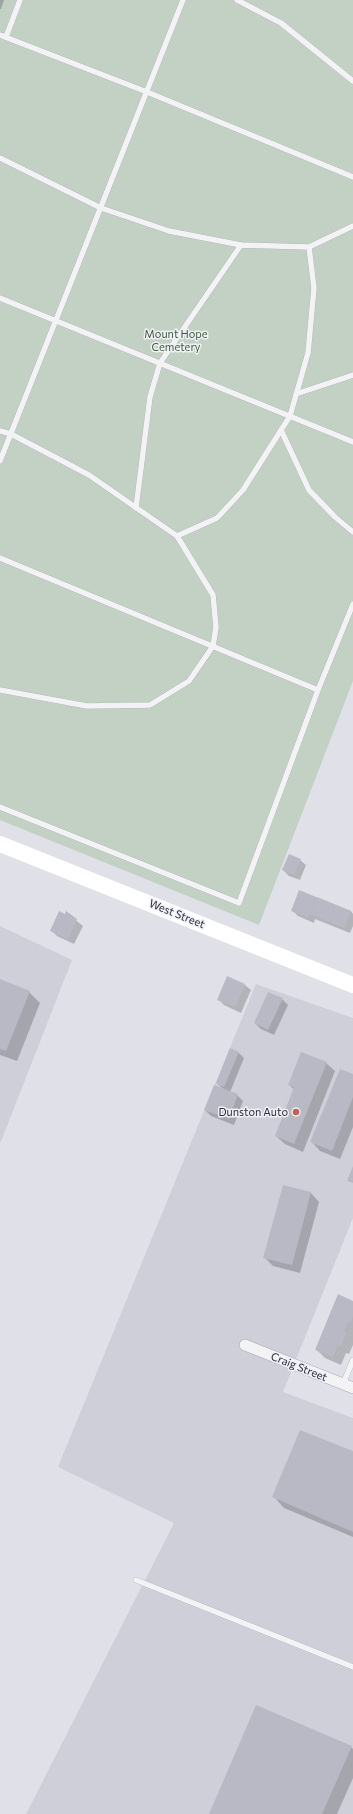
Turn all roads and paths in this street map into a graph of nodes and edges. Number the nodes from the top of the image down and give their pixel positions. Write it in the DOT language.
graph roads {
  1 [pos="20,0"];
  2 [pos="183,0"];
  3 [pos="236,0"];
  4 [pos="3,36"];
  5 [pos="353,81"];
  6 [pos="146,92"];
  7 [pos="0,158"];
  8 [pos="353,177"];
  9 [pos="101,208"];
  10 [pos="353,226"];
  11 [pos="242,246"];
  12 [pos="309,247"];
  13 [pos="0,298"];
  14 [pos="56,320"];
  15 [pos="160,363"];
  16 [pos="353,376"];
  17 [pos="296,394"];
  18 [pos="290,416"];
  19 [pos="281,430"];
  20 [pos="0,431"];
  21 [pos="11,434"];
  22 [pos="353,442"];
  23 [pos="0,461"];
  24 [pos="136,508"];
  25 [pos="353,532"];
  26 [pos="177,536"];
  27 [pos="0,558"];
  28 [pos="353,604"];
  29 [pos="213,646"];
  30 [pos="0,690"];
  31 [pos="318,690"];
  32 [pos="0,807"];
  33 [pos="0,844"];
  34 [pos="353,985"];
  35 [pos="245,1345"];
  36 [pos="353,1360"];
  37 [pos="348,1386"];
  38 [pos="136,1580"];
  39 [pos="353,1666"];
  1 -- 4 [label="lane"];
  2 -- 6 [label="lane"];
  3 -- 5 [label="lane"];
  4 -- 6 [label="lane"];
  6 -- 8 [label="lane"];
  6 -- 9 [label="lane"];
  7 -- 9 [label="lane"];
  9 -- 11 [label="lane"];
  9 -- 14 [label="lane"];
  10 -- 12 [label="lane"];
  11 -- 12 [label="lane"];
  11 -- 15 [label="lane"];
  12 -- 17 [label="lane"];
  13 -- 14 [label="lane"];
  14 -- 15 [label="lane"];
  14 -- 21 [label="lane"];
  15 -- 18 [label="lane"];
  15 -- 24 [label="lane"];
  16 -- 17 [label="lane"];
  17 -- 18 [label="lane"];
  18 -- 19 [label="lane"];
  18 -- 22 [label="lane"];
  19 -- 25 [label="lane"];
  19 -- 26 [label="lane"];
  20 -- 21 [label="lane"];
  21 -- 23 [label="lane"];
  21 -- 24 [label="lane"];
  24 -- 26 [label="lane"];
  26 -- 29 [label="lane"];
  27 -- 29 [label="lane"];
  28 -- 31 [label="lane"];
  29 -- 30 [label="lane"];
  29 -- 31 [label="lane"];
  31 -- 32 [label="lane"];
  33 -- 34 [label="main road, West Street"];
  35 -- 37 [label="street, Craig Street"];
  36 -- 37 [label="lane"];
  38 -- 39 [label="lane"];
}
